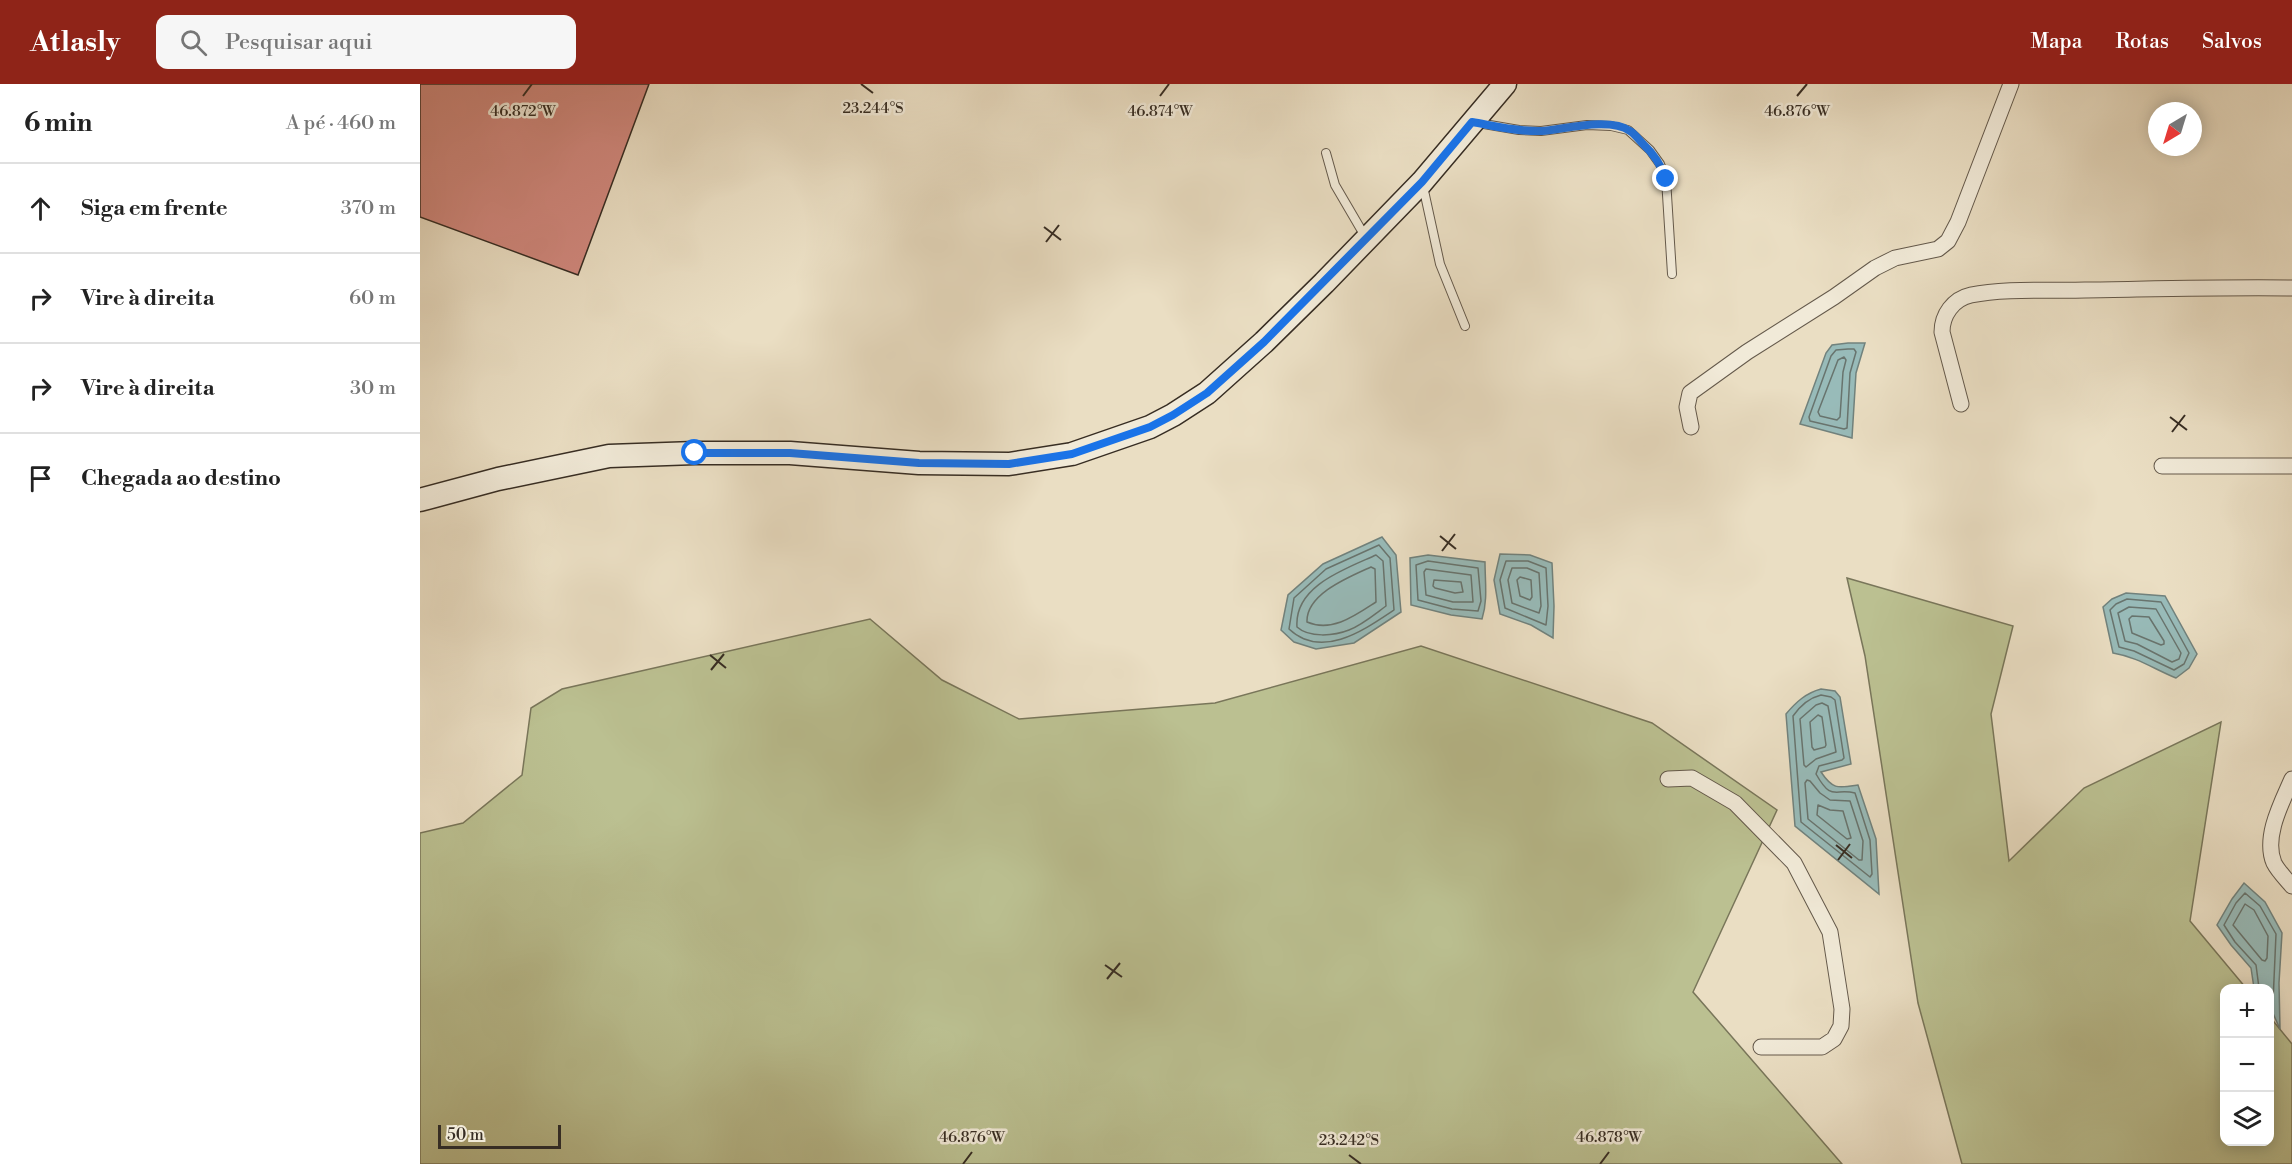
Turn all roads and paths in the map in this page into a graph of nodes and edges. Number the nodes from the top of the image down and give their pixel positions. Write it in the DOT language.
graph roads {
  1 [pos="2011,84"];
  2 [pos="1498,88"];
  3 [pos="1472,122"];
  4 [pos="1326,153"];
  5 [pos="1422,182"];
  6 [pos="1367,239"];
  7 [pos="1672,274"];
  8 [pos="2292,288"];
  9 [pos="1465,326"];
  10 [pos="1961,404"];
  11 [pos="1691,427"];
  12 [pos="2162,466"];
  13 [pos="2292,466"];
  14 [pos="420,500"];
  15 [pos="1668,779"];
  16 [pos="2292,779"];
  17 [pos="2292,886"];
  18 [pos="1761,1047"];
  1 -- 11 [label="street"];
  2 -- 3 [label="main road"];
  3 -- 5 [label="main road"];
  3 -- 7 [label="lane"];
  4 -- 6 [label="lane"];
  5 -- 6 [label="main road"];
  5 -- 9 [label="lane"];
  6 -- 14 [label="main road"];
  8 -- 10 [label="street"];
  12 -- 13 [label="street"];
  15 -- 18 [label="street"];
  16 -- 17 [label="street"];
}
